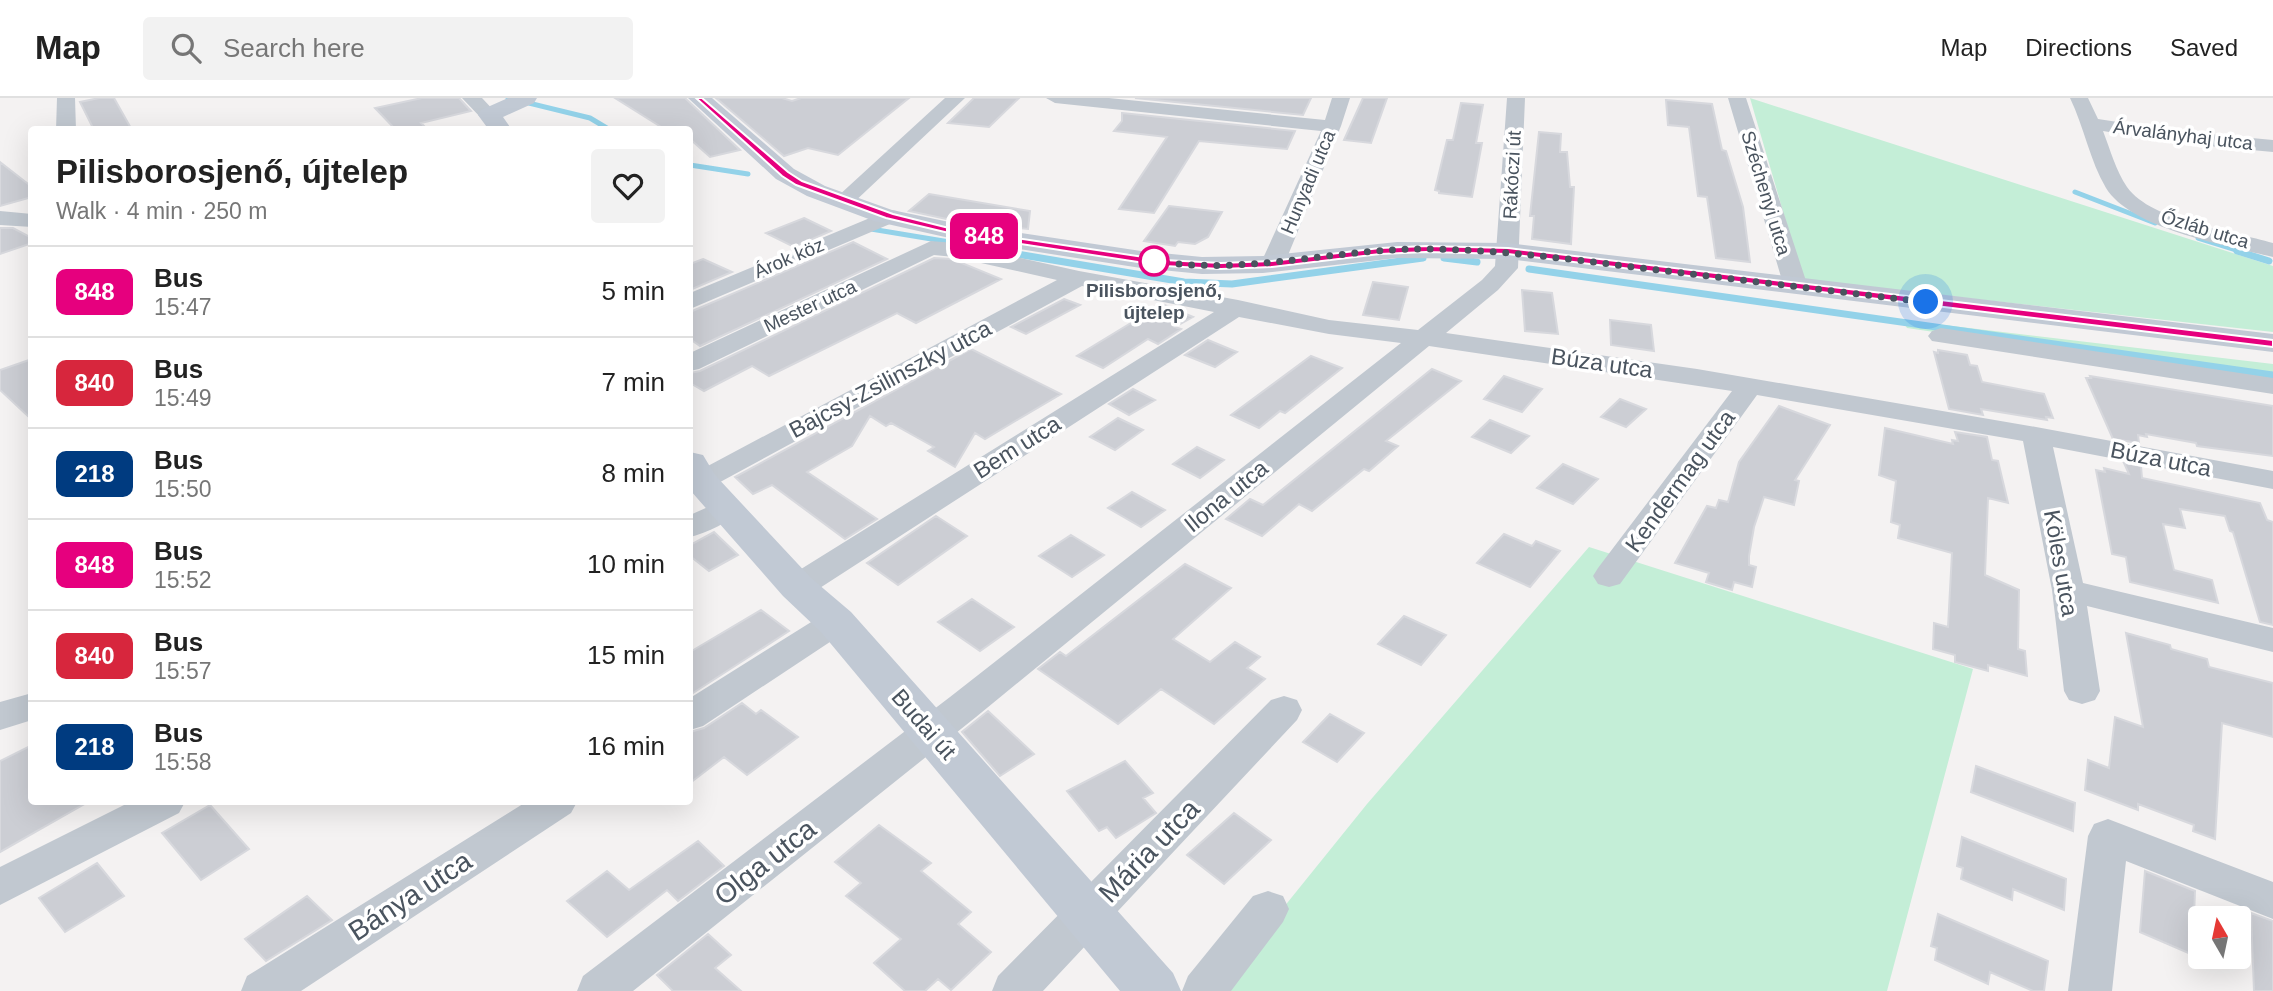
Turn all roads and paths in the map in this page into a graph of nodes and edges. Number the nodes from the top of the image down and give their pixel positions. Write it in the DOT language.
graph roads {
  1 [pos="66,98"];
  2 [pos="471,98"];
  3 [pos="699,98"];
  4 [pos="956,98"];
  5 [pos="1055,98"];
  6 [pos="1341,98"];
  7 [pos="1516,98"];
  8 [pos="1737,98"];
  9 [pos="2079,98"];
  10 [pos="520,101"];
  11 [pos="495,122"];
  12 [pos="2093,124"];
  13 [pos="66,126"];
  14 [pos="1332,126"];
  15 [pos="2273,146"];
  16 [pos="844,201"];
  17 [pos="890,216"];
  18 [pos="0,218"];
  19 [pos="28,221"];
  20 [pos="932,248"];
  21 [pos="2273,250"];
  22 [pos="1508,251"];
  23 [pos="1272,264"];
  24 [pos="1079,278"];
  25 [pos="1796,287"];
  26 [pos="693,301"];
  27 [pos="1238,307"];
  28 [pos="1941,336"];
  29 [pos="1421,339"];
  30 [pos="2273,343"];
  31 [pos="693,362"];
  32 [pos="1750,386"];
  33 [pos="2273,386"];
  34 [pos="2036,435"];
  35 [pos="2273,480"];
  36 [pos="701,494"];
  37 [pos="1609,576"];
  38 [pos="797,587"];
  39 [pos="2068,590"];
  40 [pos="836,622"];
  41 [pos="2273,640"];
  42 [pos="2082,691"];
  43 [pos="28,707"];
  44 [pos="1284,710"];
  45 [pos="693,714"];
  46 [pos="0,716"];
  47 [pos="931,733"];
  48 [pos="159,805"];
  49 [pos="552,805"];
  50 [pos="0,887"];
  51 [pos="2273,901"];
  52 [pos="1268,909"];
  53 [pos="1088,915"];
  54 [pos="263,991"];
  55 [pos="599,991"];
  56 [pos="1014,991"];
  57 [pos="1154,991"];
  58 [pos="1204,991"];
  59 [pos="2090,991"];
  1 -- 13 [label="street"];
  2 -- 11 [label="street"];
  3 -- 16 [label="street"];
  4 -- 16 [label="street"];
  5 -- 14 [label="street"];
  6 -- 14 [label="street, Hunyadi utca"];
  7 -- 22 [label="street, Rákóczi út"];
  8 -- 25 [label="street, Széchenyi utca"];
  9 -- 12 [label="street, Őzláb utca"];
  10 -- 11 [label="street"];
  12 -- 15 [label="street, Árvalányhaj utca"];
  12 -- 21 [label="street, Őzláb utca"];
  14 -- 23 [label="street, Hunyadi utca"];
  16 -- 17 [label="street"];
  17 -- 23 [label="street"];
  17 -- 26 [label="street, Árok köz"];
  18 -- 19 [label="street"];
  20 -- 24 [label="street, Búza utca"];
  20 -- 31 [label="street, Mester utca"];
  22 -- 23 [label="street"];
  22 -- 25 [label="street"];
  22 -- 29 [label="street, Ilona utca"];
  24 -- 27 [label="street, Búza utca"];
  24 -- 36 [label="street, Bajcsy-Zsilinszky utca"];
  25 -- 30 [label="street"];
  27 -- 29 [label="street, Búza utca"];
  27 -- 38 [label="street, Bem utca"];
  28 -- 33 [label="street"];
  29 -- 32 [label="street, Búza utca"];
  29 -- 47 [label="street, Ilona utca"];
  32 -- 34 [label="street, Búza utca"];
  32 -- 37 [label="street, Kendermag utca"];
  34 -- 35 [label="street, Búza utca"];
  34 -- 39 [label="street, Köles utca"];
  36 -- 38 [label="street, Budai út"];
  38 -- 40 [label="street, Budai út"];
  39 -- 41 [label="street"];
  39 -- 42 [label="street, Köles utca"];
  40 -- 45 [label="street"];
  40 -- 47 [label="street, Budai út"];
  43 -- 46 [label="street"];
  44 -- 53 [label="street, Mária utca"];
  47 -- 53 [label="street, Budai út"];
  47 -- 55 [label="street, Olga utca"];
  48 -- 50 [label="street"];
  49 -- 54 [label="street, Bánya utca"];
  51 -- 59 [label="street"];
  52 -- 58 [label="street"];
  53 -- 56 [label="street, Mária utca"];
  53 -- 57 [label="street, Budai út"];
}
